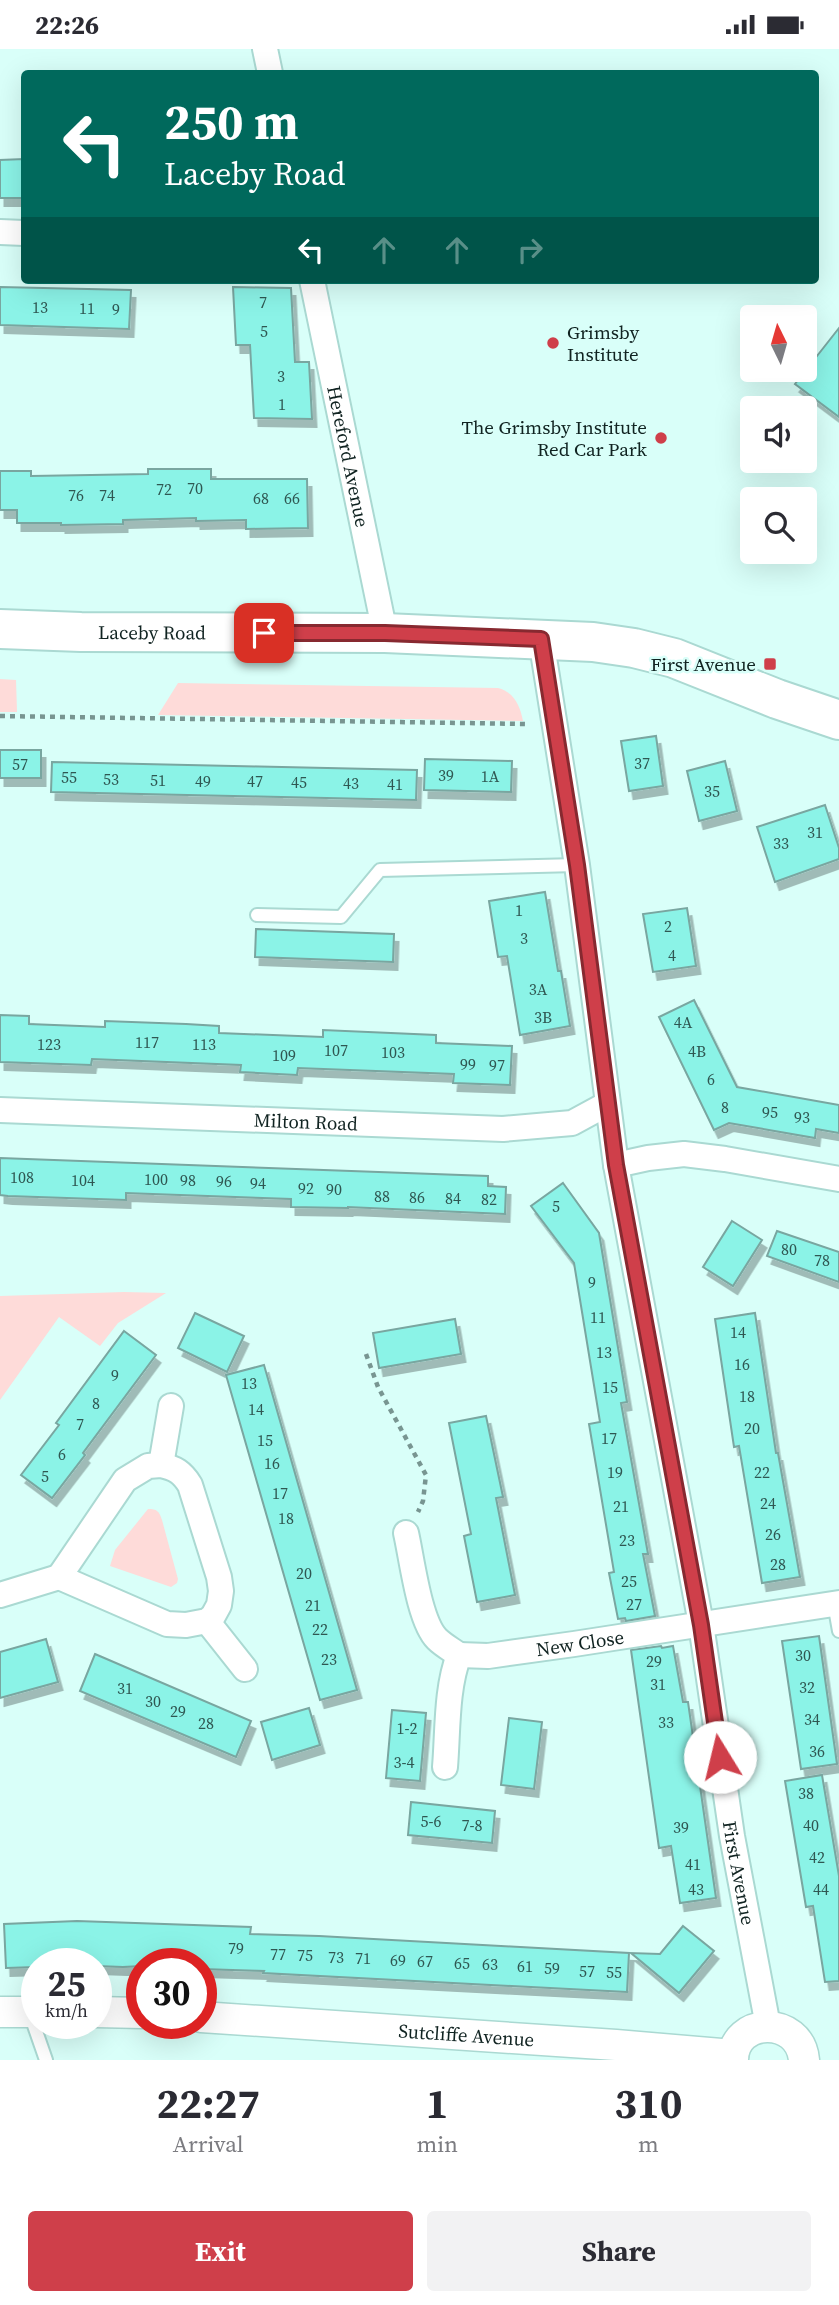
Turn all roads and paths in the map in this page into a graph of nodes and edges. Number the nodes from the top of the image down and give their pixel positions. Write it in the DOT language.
graph roads {
  1 [pos="265,49"];
  2 [pos="269,70"];
  3 [pos="0,232"];
  4 [pos="21,233"];
  5 [pos="313,284"];
  6 [pos="0,629"];
  7 [pos="385,633"];
  8 [pos="541,639"];
  9 [pos="0,716"];
  10 [pos="839,720"];
  11 [pos="554,725"];
  12 [pos="577,865"];
  13 [pos="257,915"];
  14 [pos="607,1104"];
  15 [pos="0,1110"];
  16 [pos="616,1165"];
  17 [pos="839,1179"];
  18 [pos="366,1354"];
  19 [pos="171,1406"];
  20 [pos="161,1465"];
  21 [pos="406,1533"];
  22 [pos="59,1577"];
  23 [pos="0,1595"];
  24 [pos="836,1603"];
  25 [pos="206,1621"];
  26 [pos="701,1625"];
  27 [pos="839,1631"];
  28 [pos="459,1655"];
  29 [pos="245,1669"];
  30 [pos="445,1767"];
  31 [pos="0,2012"];
  32 [pos="21,2012"];
  33 [pos="217,2018"];
  34 [pos="768,2026"];
  35 [pos="40,2039"];
  36 [pos="733,2057"];
  37 [pos="46,2060"];
  38 [pos="804,2060"];
  1 -- 2 [label="street"];
  3 -- 4 [label="street"];
  5 -- 7 [label="street, Hereford Avenue"];
  6 -- 7 [label="highway, Laceby Road"];
  7 -- 8 [label="highway, Laceby Road"];
  8 -- 10 [label="highway, Laceby Road"];
  8 -- 11 [label="street, First Avenue"];
  9 -- 11 [label="path"];
  11 -- 12 [label="street, First Avenue"];
  12 -- 13 [label="lane"];
  12 -- 14 [label="street, First Avenue"];
  14 -- 15 [label="street, Milton Road"];
  14 -- 16 [label="street, First Avenue"];
  16 -- 17 [label="street"];
  16 -- 26 [label="street, First Avenue"];
  18 -- 21 [label="path"];
  19 -- 20 [label="street"];
  20 -- 22 [label="street"];
  20 -- 25 [label="street"];
  21 -- 28 [label="street"];
  22 -- 23 [label="street"];
  22 -- 25 [label="street"];
  24 -- 26 [label="street, New Close"];
  24 -- 27 [label="lane"];
  25 -- 29 [label="street"];
  26 -- 28 [label="street, New Close"];
  26 -- 34 [label="street, First Avenue"];
  28 -- 30 [label="street"];
  31 -- 32 [label="street"];
  33 -- 36 [label="street, Sutcliffe Avenue"];
  34 -- 36 [label="street"];
  34 -- 38 [label="street"];
  35 -- 37 [label="lane"];
}
